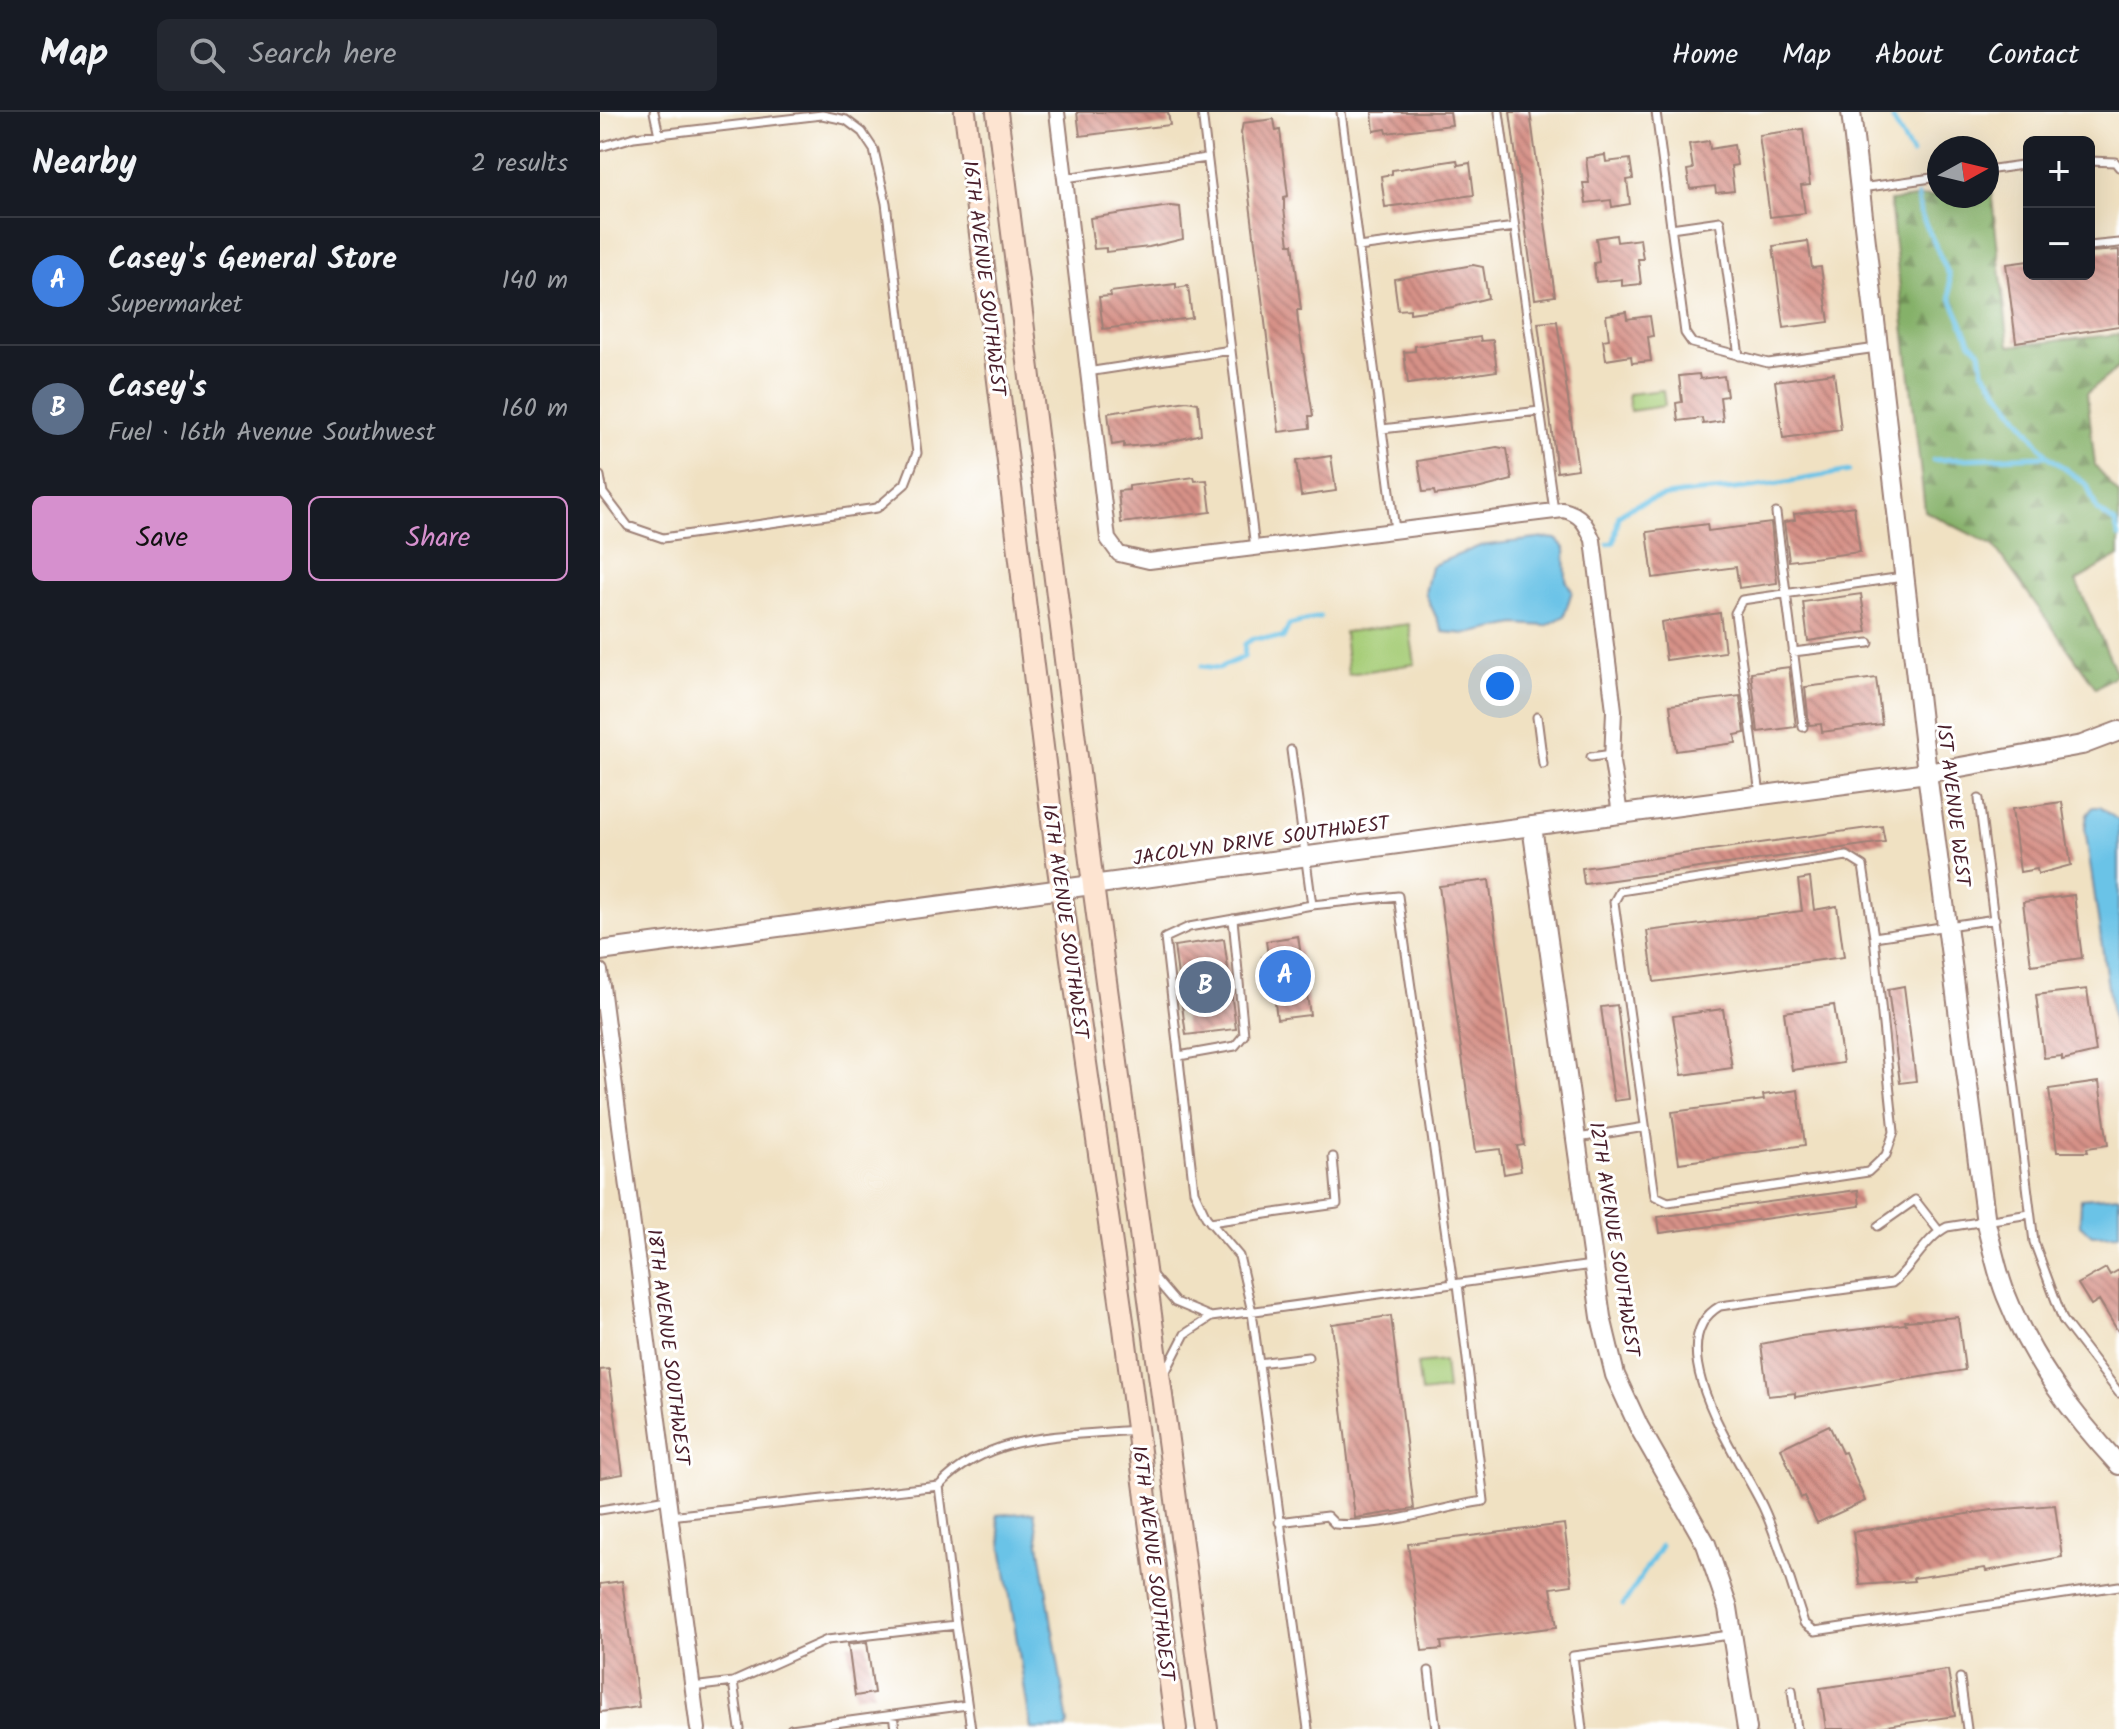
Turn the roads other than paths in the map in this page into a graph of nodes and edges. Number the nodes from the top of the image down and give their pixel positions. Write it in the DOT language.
graph roads {
  1 [pos="654,112"];
  2 [pos="965,112"];
  3 [pos="997,112"];
  4 [pos="1057,112"];
  5 [pos="1202,112"];
  6 [pos="1341,112"];
  7 [pos="1499,112"];
  8 [pos="1656,112"];
  9 [pos="1851,112"];
  10 [pos="659,135"];
  11 [pos="600,147"];
  12 [pos="1207,158"];
  13 [pos="2095,161"];
  14 [pos="2023,165"];
  15 [pos="2119,167"];
  16 [pos="1999,168"];
  17 [pos="1065,178"];
  18 [pos="1927,179"];
  19 [pos="1859,188"];
  20 [pos="1515,227"];
  21 [pos="1671,228"];
  22 [pos="2119,243"];
  23 [pos="2095,245"];
  24 [pos="1358,247"];
  25 [pos="1879,348"];
  26 [pos="1231,350"];
  27 [pos="1739,356"];
  28 [pos="1087,372"];
  29 [pos="1540,411"];
  30 [pos="1382,429"];
  31 [pos="600,476"];
  32 [pos="1554,511"];
  33 [pos="1776,513"];
  34 [pos="1395,531"];
  35 [pos="1255,548"];
  36 [pos="1905,576"];
  37 [pos="1785,594"];
  38 [pos="1869,643"];
  39 [pos="1793,652"];
  40 [pos="1537,717"];
  41 [pos="1803,727"];
  42 [pos="2119,731"];
  43 [pos="1291,750"];
  44 [pos="1612,754"];
  45 [pos="1591,757"];
  46 [pos="1543,764"];
  47 [pos="1927,773"];
  48 [pos="1761,795"];
  49 [pos="1979,799"];
  50 [pos="1620,814"];
  51 [pos="1532,826"];
  52 [pos="1306,856"];
  53 [pos="1093,885"];
  54 [pos="1061,889"];
  55 [pos="1312,905"];
  56 [pos="1233,919"];
  57 [pos="1995,919"];
  58 [pos="1947,925"];
  59 [pos="1874,937"];
  60 [pos="600,951"];
  61 [pos="600,971"];
  62 [pos="605,1049"];
  63 [pos="1179,1056"];
  64 [pos="1645,1127"];
  65 [pos="1576,1138"];
  66 [pos="1333,1157"];
  67 [pos="1107,1208"];
  68 [pos="2030,1214"];
  69 [pos="1210,1222"];
  70 [pos="1986,1223"];
  71 [pos="1878,1226"];
  72 [pos="1939,1231"];
  73 [pos="1594,1265"];
  74 [pos="1145,1266"];
  75 [pos="1455,1284"];
  76 [pos="1252,1312"];
  77 [pos="1211,1317"];
  78 [pos="1155,1340"];
  79 [pos="1308,1357"];
  80 [pos="1258,1363"];
  81 [pos="1161,1385"];
  82 [pos="2119,1393"];
  83 [pos="1137,1430"];
  84 [pos="2119,1465"];
  85 [pos="939,1486"];
  86 [pos="668,1499"];
  87 [pos="600,1510"];
  88 [pos="670,1516"];
  89 [pos="1279,1522"];
  90 [pos="2119,1586"];
  91 [pos="956,1625"];
  92 [pos="1732,1635"];
  93 [pos="1429,1671"];
  94 [pos="1960,1678"];
  95 [pos="733,1682"];
  96 [pos="692,1687"];
  97 [pos="1792,1690"];
  98 [pos="967,1705"];
  99 [pos="893,1715"];
  100 [pos="698,1729"];
  101 [pos="740,1729"];
  102 [pos="791,1729"];
  103 [pos="895,1729"];
  104 [pos="971,1729"];
  105 [pos="1176,1729"];
  106 [pos="1207,1729"];
  107 [pos="1308,1729"];
  108 [pos="1436,1729"];
  109 [pos="1582,1729"];
  110 [pos="1747,1729"];
  111 [pos="1797,1729"];
  112 [pos="1967,1729"];
  1 -- 10 [label="lane"];
  2 -- 54 [label="main road, 16TH AVENUE SOUTHWEST"];
  3 -- 53 [label="main road, 16TH AVENUE SOUTHWEST"];
  4 -- 17 [label="street"];
  5 -- 12 [label="lane"];
  6 -- 24 [label="lane"];
  7 -- 20 [label="lane"];
  8 -- 21 [label="lane"];
  9 -- 19 [label="street, 1ST AVENUE WEST"];
  10 -- 11 [label="lane"];
  10 -- 31 [label="lane"];
  12 -- 17 [label="lane"];
  12 -- 26 [label="lane"];
  13 -- 15 [label="lane"];
  14 -- 16 [label="lane"];
  17 -- 28 [label="street"];
  18 -- 19 [label="lane"];
  19 -- 25 [label="street, 1ST AVENUE WEST"];
  20 -- 24 [label="lane"];
  20 -- 29 [label="lane"];
  21 -- 27 [label="lane"];
  21 -- 27 [label="lane"];
  22 -- 23 [label="lane"];
  24 -- 30 [label="lane"];
  25 -- 27 [label="lane"];
  25 -- 36 [label="street, 1ST AVENUE WEST"];
  26 -- 28 [label="lane"];
  26 -- 35 [label="lane"];
  28 -- 35 [label="street"];
  29 -- 30 [label="lane"];
  29 -- 32 [label="lane"];
  30 -- 34 [label="lane"];
  32 -- 34 [label="street"];
  32 -- 44 [label="street"];
  33 -- 37 [label="lane"];
  34 -- 35 [label="street"];
  36 -- 37 [label="lane"];
  36 -- 47 [label="street, 1ST AVENUE WEST"];
  37 -- 39 [label="lane"];
  37 -- 48 [label="lane"];
  38 -- 39 [label="lane"];
  39 -- 41 [label="lane"];
  40 -- 46 [label="lane"];
  42 -- 47 [label="street, JACOLYN DRIVE SOUTHWEST"];
  43 -- 52 [label="lane"];
  44 -- 45 [label="lane"];
  44 -- 50 [label="street"];
  47 -- 48 [label="street, JACOLYN DRIVE SOUTHWEST"];
  47 -- 58 [label="street, 1ST AVENUE WEST"];
  48 -- 50 [label="street, JACOLYN DRIVE SOUTHWEST"];
  49 -- 57 [label="lane"];
  50 -- 51 [label="street, JACOLYN DRIVE SOUTHWEST"];
  51 -- 52 [label="street, JACOLYN DRIVE SOUTHWEST"];
  51 -- 65 [label="street, 12TH AVENUE SOUTHWEST"];
  52 -- 53 [label="street, JACOLYN DRIVE SOUTHWEST"];
  52 -- 55 [label="lane"];
  53 -- 54 [label="street, JACOLYN DRIVE SOUTHWEST"];
  53 -- 74 [label="main road, 16TH AVENUE SOUTHWEST"];
  54 -- 60 [label="street, JACOLYN DRIVE SOUTHWEST"];
  54 -- 67 [label="main road, 16TH AVENUE SOUTHWEST"];
  55 -- 56 [label="lane"];
  55 -- 75 [label="lane"];
  56 -- 63 [label="lane"];
  56 -- 63 [label="lane"];
  57 -- 58 [label="lane"];
  57 -- 68 [label="lane"];
  58 -- 59 [label="lane"];
  58 -- 70 [label="street, 1ST AVENUE WEST"];
  59 -- 64 [label="lane"];
  59 -- 64 [label="lane"];
  61 -- 62 [label="street, 18TH AVENUE SOUTHWEST"];
  62 -- 86 [label="street, 18TH AVENUE SOUTHWEST"];
  63 -- 69 [label="lane"];
  64 -- 65 [label="lane"];
  65 -- 73 [label="street, 12TH AVENUE SOUTHWEST"];
  66 -- 69 [label="lane"];
  67 -- 78 [label="main road"];
  67 -- 83 [label="main road, 16TH AVENUE SOUTHWEST"];
  68 -- 70 [label="lane"];
  68 -- 82 [label="lane"];
  69 -- 76 [label="lane"];
  70 -- 72 [label="lane"];
  70 -- 84 [label="street, 1ST AVENUE WEST"];
  71 -- 72 [label="lane"];
  72 -- 90 [label="lane"];
  73 -- 75 [label="lane"];
  73 -- 92 [label="street, 12TH AVENUE SOUTHWEST"];
  74 -- 77 [label="lane"];
  74 -- 78 [label="main road, 16TH AVENUE SOUTHWEST"];
  75 -- 76 [label="lane"];
  75 -- 89 [label="lane"];
  76 -- 77 [label="lane"];
  76 -- 80 [label="lane"];
  77 -- 81 [label="lane"];
  78 -- 81 [label="main road, 16TH AVENUE SOUTHWEST"];
  79 -- 80 [label="lane"];
  80 -- 89 [label="lane"];
  81 -- 106 [label="main road, 16TH AVENUE SOUTHWEST"];
  83 -- 85 [label="lane"];
  83 -- 105 [label="main road, 16TH AVENUE SOUTHWEST"];
  85 -- 88 [label="lane"];
  85 -- 91 [label="lane"];
  86 -- 87 [label="lane"];
  86 -- 88 [label="street, 18TH AVENUE SOUTHWEST"];
  88 -- 96 [label="street, 18TH AVENUE SOUTHWEST"];
  89 -- 107 [label="lane"];
  91 -- 95 [label="lane"];
  91 -- 98 [label="lane"];
  92 -- 109 [label="lane"];
  92 -- 110 [label="street, 12TH AVENUE SOUTHWEST"];
  93 -- 108 [label="lane"];
  94 -- 112 [label="lane"];
  95 -- 96 [label="lane"];
  95 -- 101 [label="lane"];
  96 -- 100 [label="street, 18TH AVENUE SOUTHWEST"];
  97 -- 111 [label="lane"];
  98 -- 99 [label="lane"];
  98 -- 104 [label="lane"];
  99 -- 102 [label="lane"];
  99 -- 103 [label="lane"];
}
